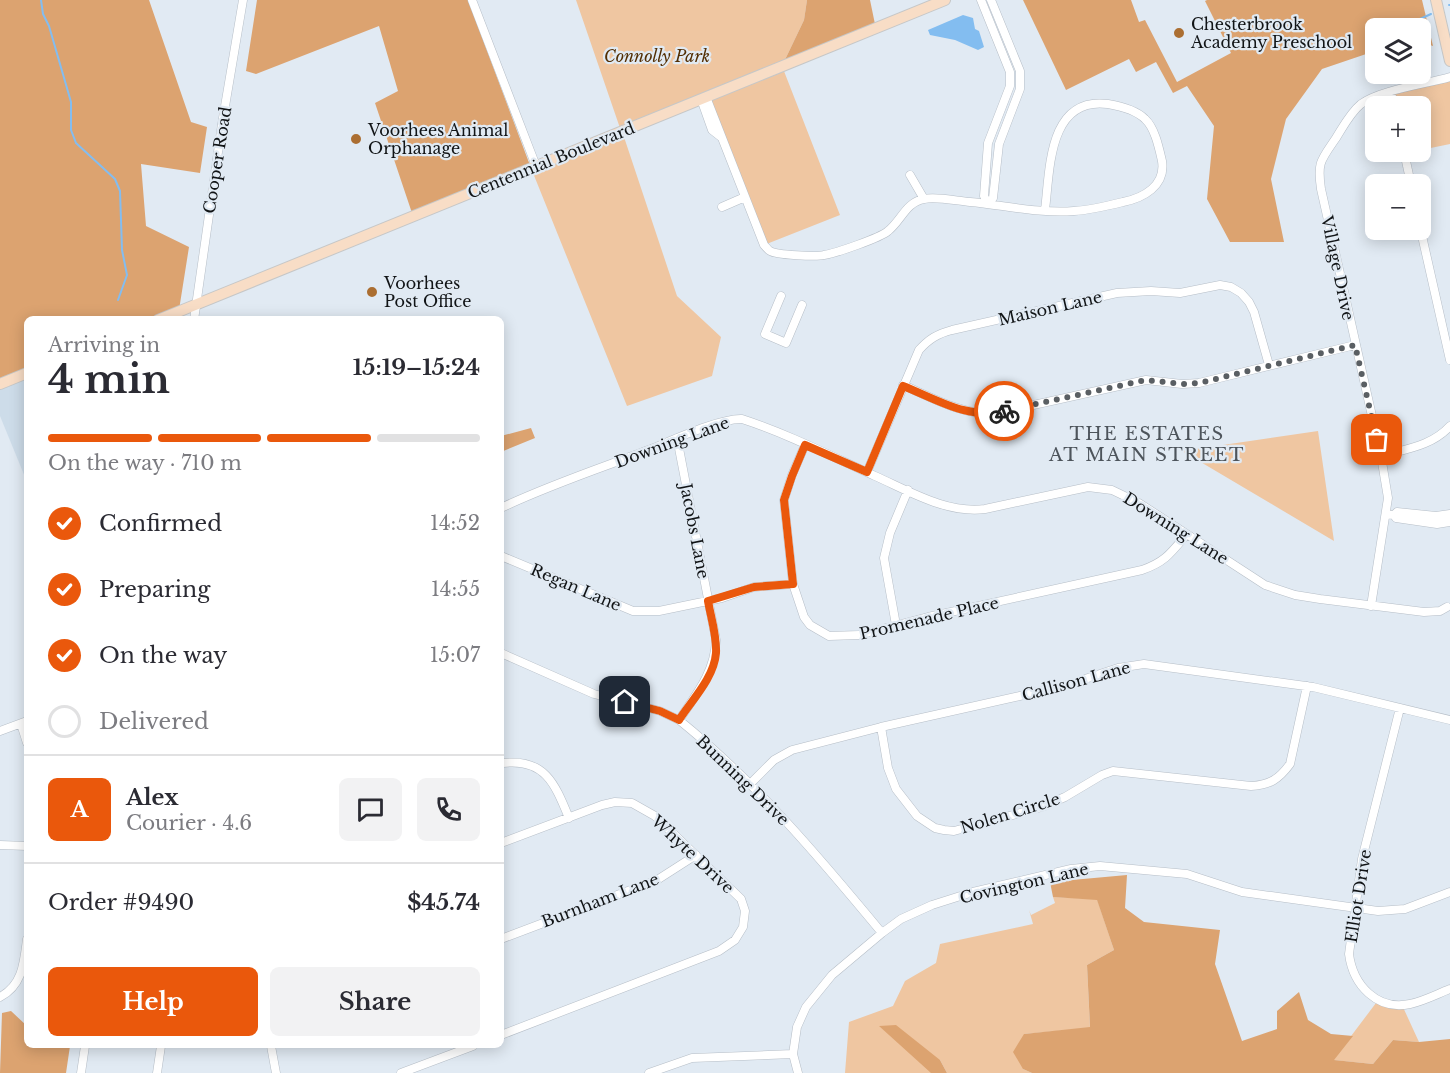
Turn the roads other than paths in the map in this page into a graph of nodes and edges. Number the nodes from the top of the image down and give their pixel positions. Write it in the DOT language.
graph roads {
  1 [pos="243,0"];
  2 [pos="472,0"];
  3 [pos="945,0"];
  4 [pos="981,0"];
  5 [pos="991,0"];
  6 [pos="1436,0"];
  7 [pos="1450,60"];
  8 [pos="1450,77"];
  9 [pos="1391,92"];
  10 [pos="1392,96"];
  11 [pos="703,98"];
  12 [pos="536,166"];
  13 [pos="910,175"];
  14 [pos="745,197"];
  15 [pos="924,199"];
  16 [pos="988,204"];
  17 [pos="722,207"];
  18 [pos="1045,210"];
  19 [pos="1423,240"];
  20 [pos="782,296"];
  21 [pos="196,304"];
  22 [pos="802,305"];
  23 [pos="171,316"];
  24 [pos="194,316"];
  25 [pos="1355,345"];
  26 [pos="1450,360"];
  27 [pos="1269,365"];
  28 [pos="24,374"];
  29 [pos="0,384"];
  30 [pos="903,386"];
  31 [pos="1450,426"];
  32 [pos="677,438"];
  33 [pos="805,445"];
  34 [pos="1381,456"];
  35 [pos="867,472"];
  36 [pos="908,490"];
  37 [pos="504,507"];
  38 [pos="1391,514"];
  39 [pos="1450,514"];
  40 [pos="1450,522"];
  41 [pos="1186,535"];
  42 [pos="504,557"];
  43 [pos="793,584"];
  44 [pos="708,601"];
  45 [pos="1371,606"];
  46 [pos="1447,607"];
  47 [pos="896,625"];
  48 [pos="504,654"];
  49 [pos="1307,686"];
  50 [pos="1400,708"];
  51 [pos="679,720"];
  52 [pos="1450,720"];
  53 [pos="24,722"];
  54 [pos="881,727"];
  55 [pos="0,731"];
  56 [pos="504,763"];
  57 [pos="750,784"];
  58 [pos="569,818"];
  59 [pos="504,842"];
  60 [pos="0,845"];
  61 [pos="24,846"];
  62 [pos="696,855"];
  63 [pos="1450,892"];
  64 [pos="1356,908"];
  65 [pos="882,933"];
  66 [pos="504,938"];
  67 [pos="24,963"];
  68 [pos="1450,989"];
  69 [pos="0,997"];
  70 [pos="504,1034"];
  71 [pos="85,1048"];
  72 [pos="161,1048"];
  73 [pos="271,1048"];
  74 [pos="468,1048"];
  75 [pos="793,1054"];
  76 [pos="667,1070"];
  77 [pos="81,1073"];
  78 [pos="157,1073"];
  79 [pos="276,1073"];
  80 [pos="401,1073"];
  81 [pos="649,1073"];
  82 [pos="798,1073"];
  1 -- 21 [label="street, Cooper Road"];
  2 -- 12 [label="street"];
  3 -- 11 [label="main road, Centennial Boulevard"];
  4 -- 16 [label="street"];
  5 -- 16 [label="street"];
  6 -- 7 [label="main road"];
  8 -- 9 [label="street, Village Drive"];
  9 -- 10 [label="street"];
  9 -- 25 [label="street, Village Drive"];
  11 -- 12 [label="main road, Centennial Boulevard"];
  11 -- 14 [label="street"];
  12 -- 21 [label="main road, Centennial Boulevard"];
  13 -- 15 [label="street"];
  14 -- 15 [label="street"];
  14 -- 17 [label="street"];
  15 -- 16 [label="street"];
  16 -- 18 [label="street"];
  18 -- 18 [label="street"];
  19 -- 26 [label="street"];
  20 -- 22 [label="street"];
  21 -- 23 [label="main road, Centennial Boulevard"];
  21 -- 24 [label="street, Cooper Road"];
  25 -- 27 [label="street"];
  25 -- 34 [label="street, Village Drive"];
  27 -- 30 [label="street"];
  27 -- 30 [label="street, Maison Lane"];
  28 -- 29 [label="main road"];
  30 -- 35 [label="street, Maison Lane"];
  31 -- 34 [label="street"];
  32 -- 33 [label="street, Downing Lane"];
  32 -- 37 [label="street, Downing Lane"];
  32 -- 44 [label="street, Jacobs Lane"];
  33 -- 35 [label="street, Downing Lane"];
  33 -- 43 [label="street, Promenade Place"];
  34 -- 38 [label="street, Village Drive"];
  35 -- 36 [label="street, Downing Lane"];
  36 -- 41 [label="street, Downing Lane"];
  36 -- 47 [label="street"];
  38 -- 39 [label="street"];
  38 -- 40 [label="street"];
  38 -- 45 [label="street, Village Drive"];
  41 -- 45 [label="street, Downing Lane"];
  41 -- 47 [label="street, Promenade Place"];
  42 -- 44 [label="street, Regan Lane"];
  43 -- 44 [label="street, Regan Lane"];
  43 -- 47 [label="street, Promenade Place"];
  44 -- 51 [label="street, Jacobs Lane"];
  45 -- 46 [label="street, Downing Lane"];
  48 -- 51 [label="street, Bunning Drive"];
  49 -- 50 [label="street, Callison Lane"];
  49 -- 54 [label="street, Callison Lane"];
  49 -- 54 [label="street, Nolen Circle"];
  50 -- 52 [label="street, Callison Lane"];
  50 -- 64 [label="street, Elliot Drive"];
  51 -- 57 [label="street, Bunning Drive"];
  53 -- 55 [label="street"];
  54 -- 57 [label="street, Callison Lane"];
  56 -- 58 [label="street"];
  57 -- 65 [label="street, Bunning Drive"];
  58 -- 59 [label="street, Whyte Drive"];
  58 -- 62 [label="street, Whyte Drive"];
  60 -- 61 [label="street"];
  62 -- 66 [label="street, Burnham Lane"];
  62 -- 70 [label="street, Whyte Drive"];
  63 -- 64 [label="street, Covington Lane"];
  64 -- 65 [label="street, Covington Lane"];
  64 -- 68 [label="street, Elliot Drive"];
  65 -- 75 [label="street, Covington Lane"];
  67 -- 69 [label="street"];
  71 -- 77 [label="street"];
  72 -- 78 [label="street"];
  73 -- 79 [label="street"];
  74 -- 80 [label="street"];
  75 -- 76 [label="street"];
  75 -- 82 [label="street, Covington Lane"];
  76 -- 81 [label="street"];
}
